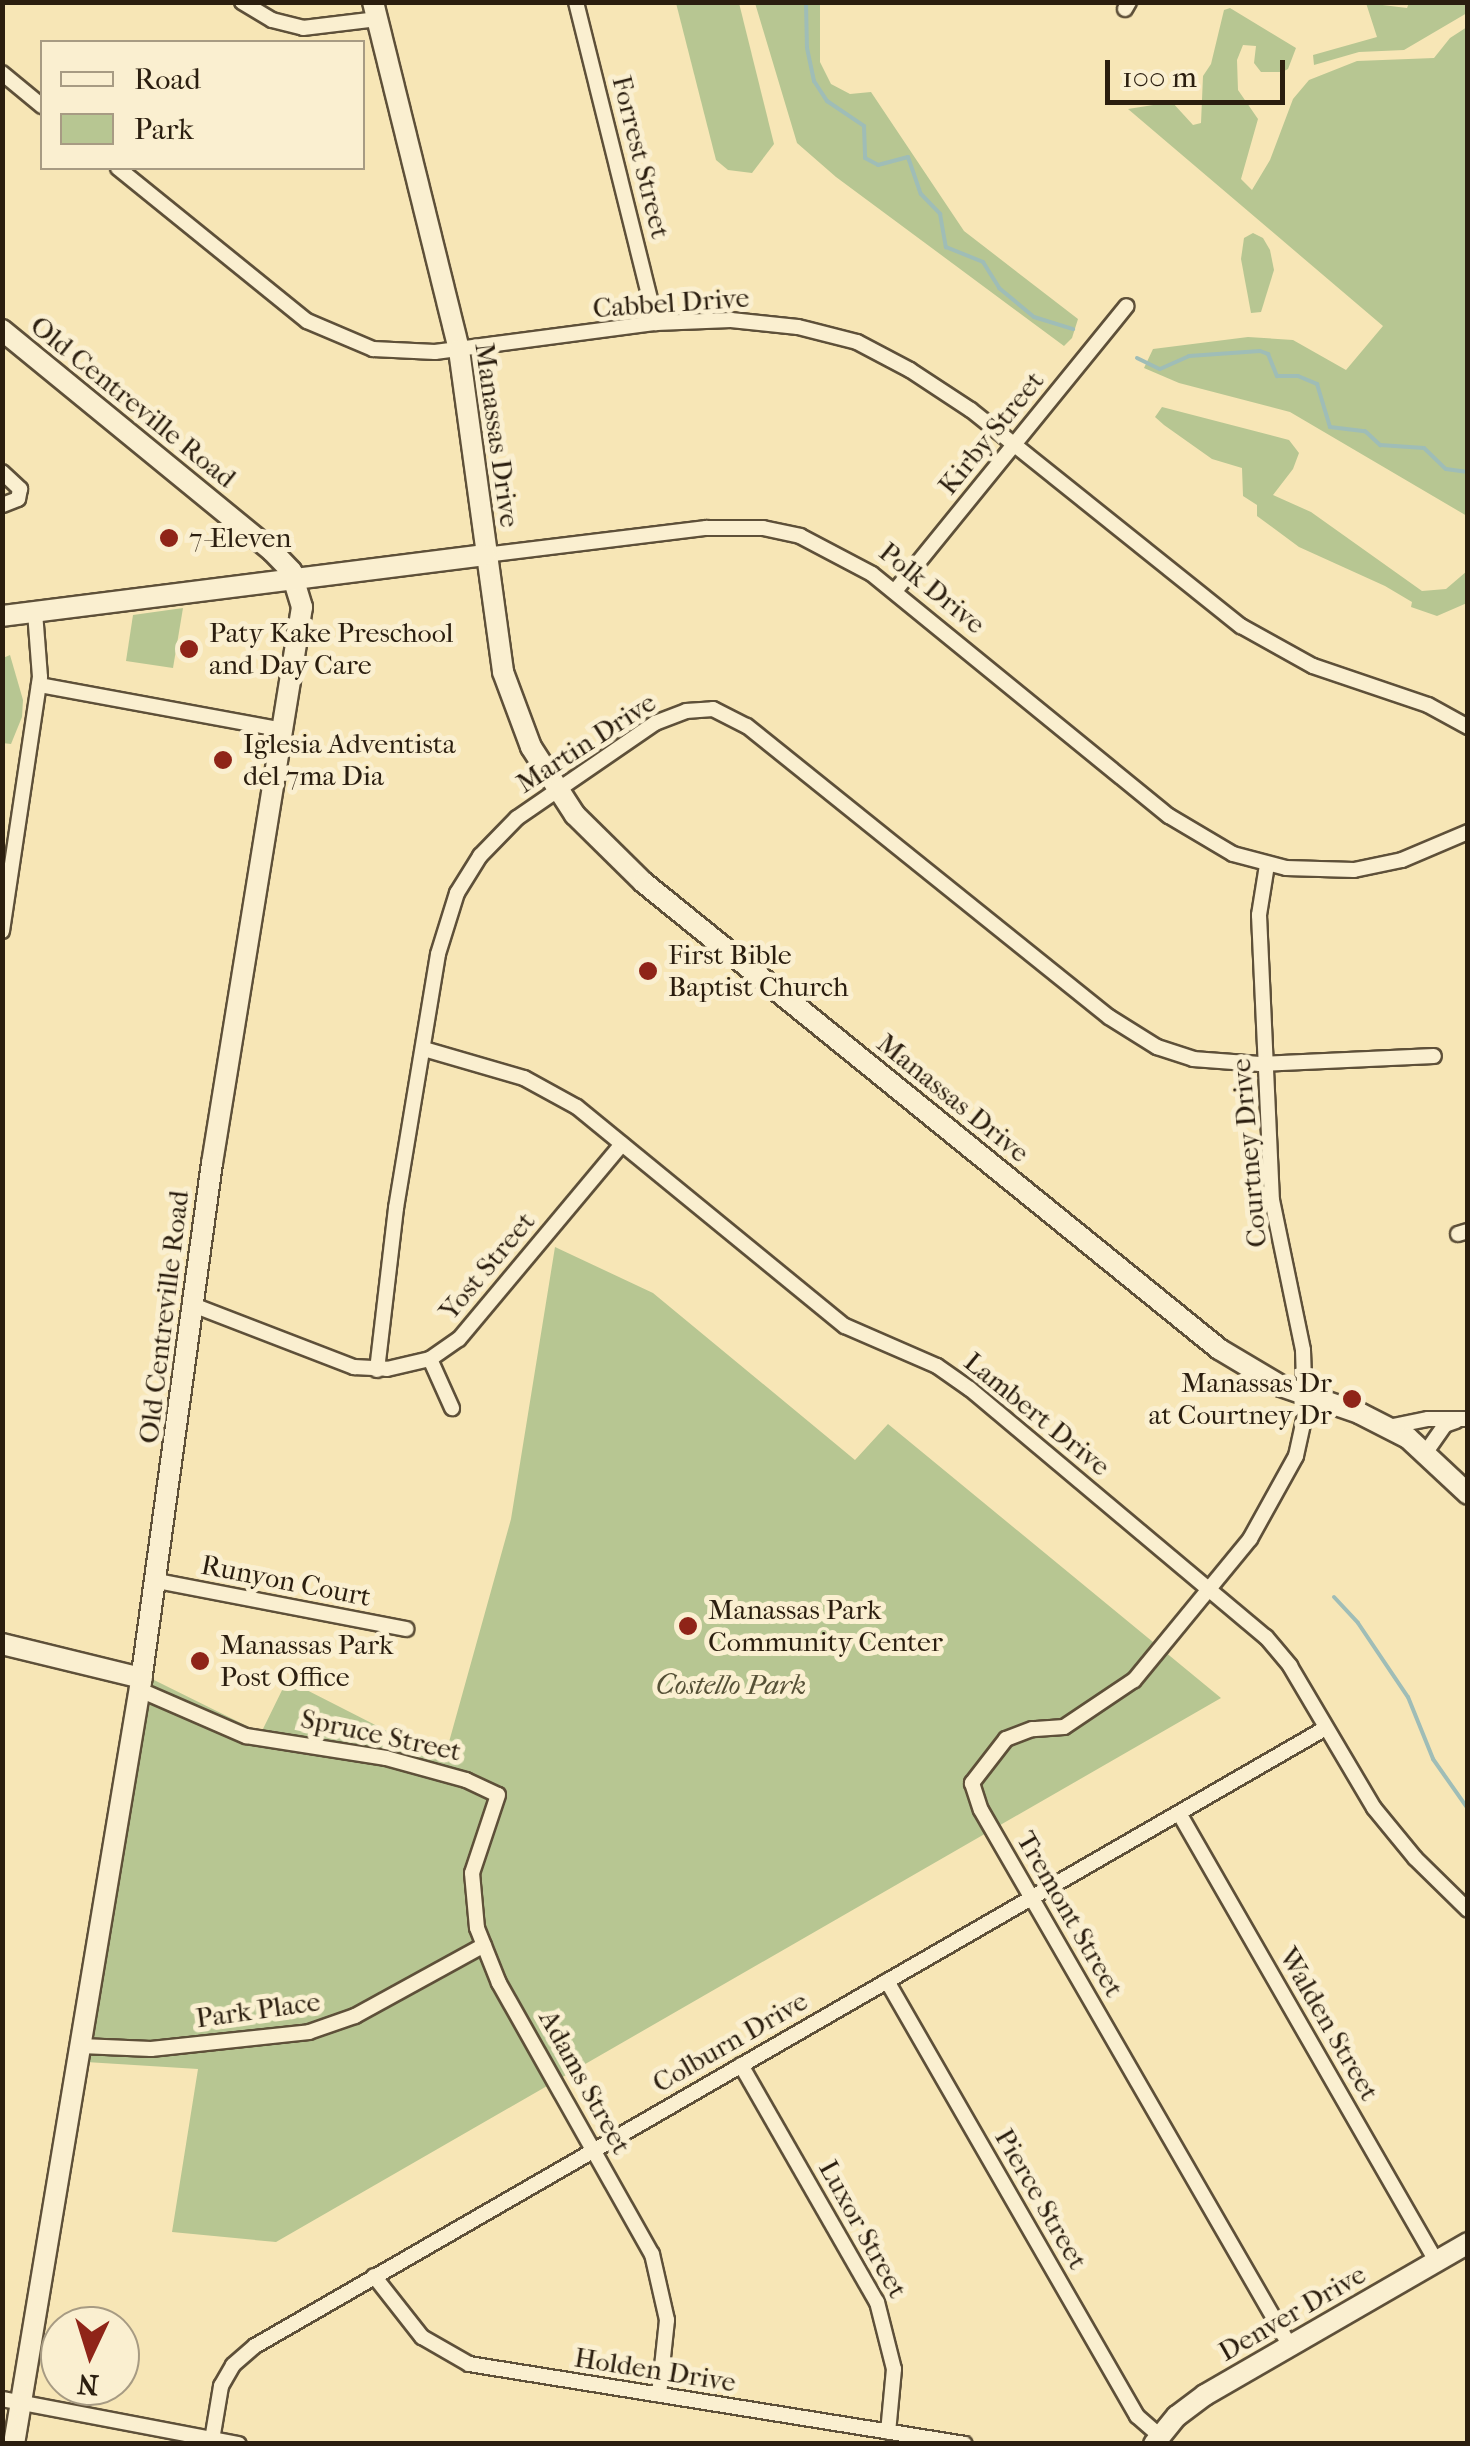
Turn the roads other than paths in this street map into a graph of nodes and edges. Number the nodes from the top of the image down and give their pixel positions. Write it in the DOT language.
graph roads {
  1 [pos="242,2"];
  2 [pos="576,2"];
  3 [pos="375,11"];
  4 [pos="2,73"];
  5 [pos="40,104"];
  6 [pos="121,170"];
  7 [pos="1127,306"];
  8 [pos="656,323"];
  9 [pos="2,330"];
  10 [pos="459,350"];
  11 [pos="1013,446"];
  12 [pos="2,472"];
  13 [pos="2,505"];
  14 [pos="485,555"];
  15 [pos="295,580"];
  16 [pos="895,592"];
  17 [pos="35,612"];
  18 [pos="2,616"];
  19 [pos="39,685"];
  20 [pos="1468,727"];
  21 [pos="283,730"];
  22 [pos="556,789"];
  23 [pos="1468,832"];
  24 [pos="1267,865"];
  25 [pos="2,930"];
  26 [pos="424,1049"];
  27 [pos="1434,1056"];
  28 [pos="1266,1064"];
  29 [pos="622,1144"];
  30 [pos="193,1305"];
  31 [pos="430,1359"];
  32 [pos="377,1370"];
  33 [pos="1304,1395"];
  34 [pos="452,1408"];
  35 [pos="1462,1420"];
  36 [pos="1388,1427"];
  37 [pos="1426,1452"];
  38 [pos="1468,1494"];
  39 [pos="156,1582"];
  40 [pos="1210,1588"];
  41 [pos="406,1629"];
  42 [pos="2,1644"];
  43 [pos="141,1684"];
  44 [pos="1324,1729"];
  45 [pos="498,1794"];
  46 [pos="1179,1813"];
  47 [pos="1032,1898"];
  48 [pos="1468,1910"];
  49 [pos="484,1945"];
  50 [pos="887,1981"];
  51 [pos="81,2046"];
  52 [pos="741,2065"];
  53 [pos="594,2150"];
  54 [pos="1468,2243"];
  55 [pos="1436,2261"];
  56 [pos="374,2276"];
  57 [pos="1290,2346"];
  58 [pos="659,2394"];
  59 [pos="12,2402"];
  60 [pos="888,2432"];
  61 [pos="212,2440"];
  62 [pos="1157,2440"];
  63 [pos="14,2444"];
  64 [pos="239,2444"];
  65 [pos="965,2444"];
  1 -- 3 [label="street"];
  2 -- 8 [label="street, Forrest Street"];
  3 -- 10 [label="main road, Manassas Drive"];
  4 -- 5 [label="street"];
  6 -- 10 [label="street, Cabbel Drive"];
  7 -- 11 [label="street, Kirby Street"];
  8 -- 10 [label="street, Cabbel Drive"];
  8 -- 11 [label="street, Cabbel Drive"];
  9 -- 15 [label="main road, Old Centreville Road"];
  10 -- 14 [label="main road, Manassas Drive"];
  11 -- 16 [label="street, Kirby Street"];
  11 -- 20 [label="street, Cabbel Drive"];
  12 -- 13 [label="street"];
  14 -- 15 [label="main road, Polk Drive"];
  14 -- 16 [label="street, Polk Drive"];
  14 -- 22 [label="main road, Manassas Drive"];
  15 -- 17 [label="main road, Polk Drive"];
  15 -- 21 [label="main road, Old Centreville Road"];
  16 -- 24 [label="street, Polk Drive"];
  17 -- 18 [label="main road, Polk Drive"];
  17 -- 19 [label="street"];
  19 -- 21 [label="street"];
  19 -- 25 [label="street"];
  21 -- 30 [label="main road, Old Centreville Road"];
  22 -- 26 [label="street, Martin Drive"];
  22 -- 28 [label="street, Martin Drive"];
  22 -- 33 [label="main road, Manassas Drive"];
  23 -- 24 [label="street, Polk Drive"];
  24 -- 28 [label="street, Courtney Drive"];
  26 -- 29 [label="street, Lambert Drive"];
  26 -- 32 [label="street, Martin Drive"];
  27 -- 28 [label="street, Martin Drive"];
  28 -- 33 [label="street, Courtney Drive"];
  29 -- 31 [label="street, Yost Street"];
  29 -- 40 [label="street, Lambert Drive"];
  30 -- 32 [label="street, Yost Street"];
  30 -- 39 [label="main road, Old Centreville Road"];
  31 -- 32 [label="street, Yost Street"];
  31 -- 34 [label="street"];
  33 -- 36 [label="main road, Manassas Drive"];
  33 -- 40 [label="street, Courtney Drive"];
  35 -- 36 [label="street"];
  35 -- 37 [label="street"];
  36 -- 37 [label="main road, Manassas Drive"];
  37 -- 38 [label="main road, Manassas Drive"];
  39 -- 41 [label="street, Runyon Court"];
  39 -- 43 [label="main road, Old Centreville Road"];
  40 -- 44 [label="street, Lambert Drive"];
  40 -- 47 [label="street, Tremont Street"];
  42 -- 43 [label="main road, Spruce Street"];
  43 -- 45 [label="street, Spruce Street"];
  43 -- 51 [label="main road, Old Centreville Road"];
  44 -- 46 [label="street, Colburn Drive"];
  44 -- 48 [label="street, Lambert Drive"];
  45 -- 49 [label="street, Adams Street"];
  46 -- 47 [label="street, Colburn Drive"];
  46 -- 55 [label="street, Walden Street"];
  47 -- 50 [label="street, Colburn Drive"];
  47 -- 57 [label="street, Tremont Street"];
  49 -- 51 [label="street, Park Place"];
  49 -- 53 [label="street, Adams Street"];
  50 -- 52 [label="street, Colburn Drive"];
  50 -- 62 [label="street, Pierce Street"];
  51 -- 59 [label="main road, Old Centreville Road"];
  52 -- 53 [label="street, Colburn Drive"];
  52 -- 60 [label="street, Luxor Street"];
  53 -- 56 [label="street, Colburn Drive"];
  53 -- 58 [label="street, Adams Street"];
  54 -- 55 [label="main road, Denver Drive"];
  55 -- 57 [label="main road, Denver Drive"];
  56 -- 58 [label="street, Holden Drive"];
  56 -- 61 [label="street, Colburn Drive"];
  57 -- 62 [label="main road, Denver Drive"];
  58 -- 60 [label="street, Holden Drive"];
  59 -- 61 [label="street"];
  59 -- 63 [label="main road, Old Centreville Road"];
  60 -- 65 [label="street, Holden Drive"];
  61 -- 64 [label="street"];
}
